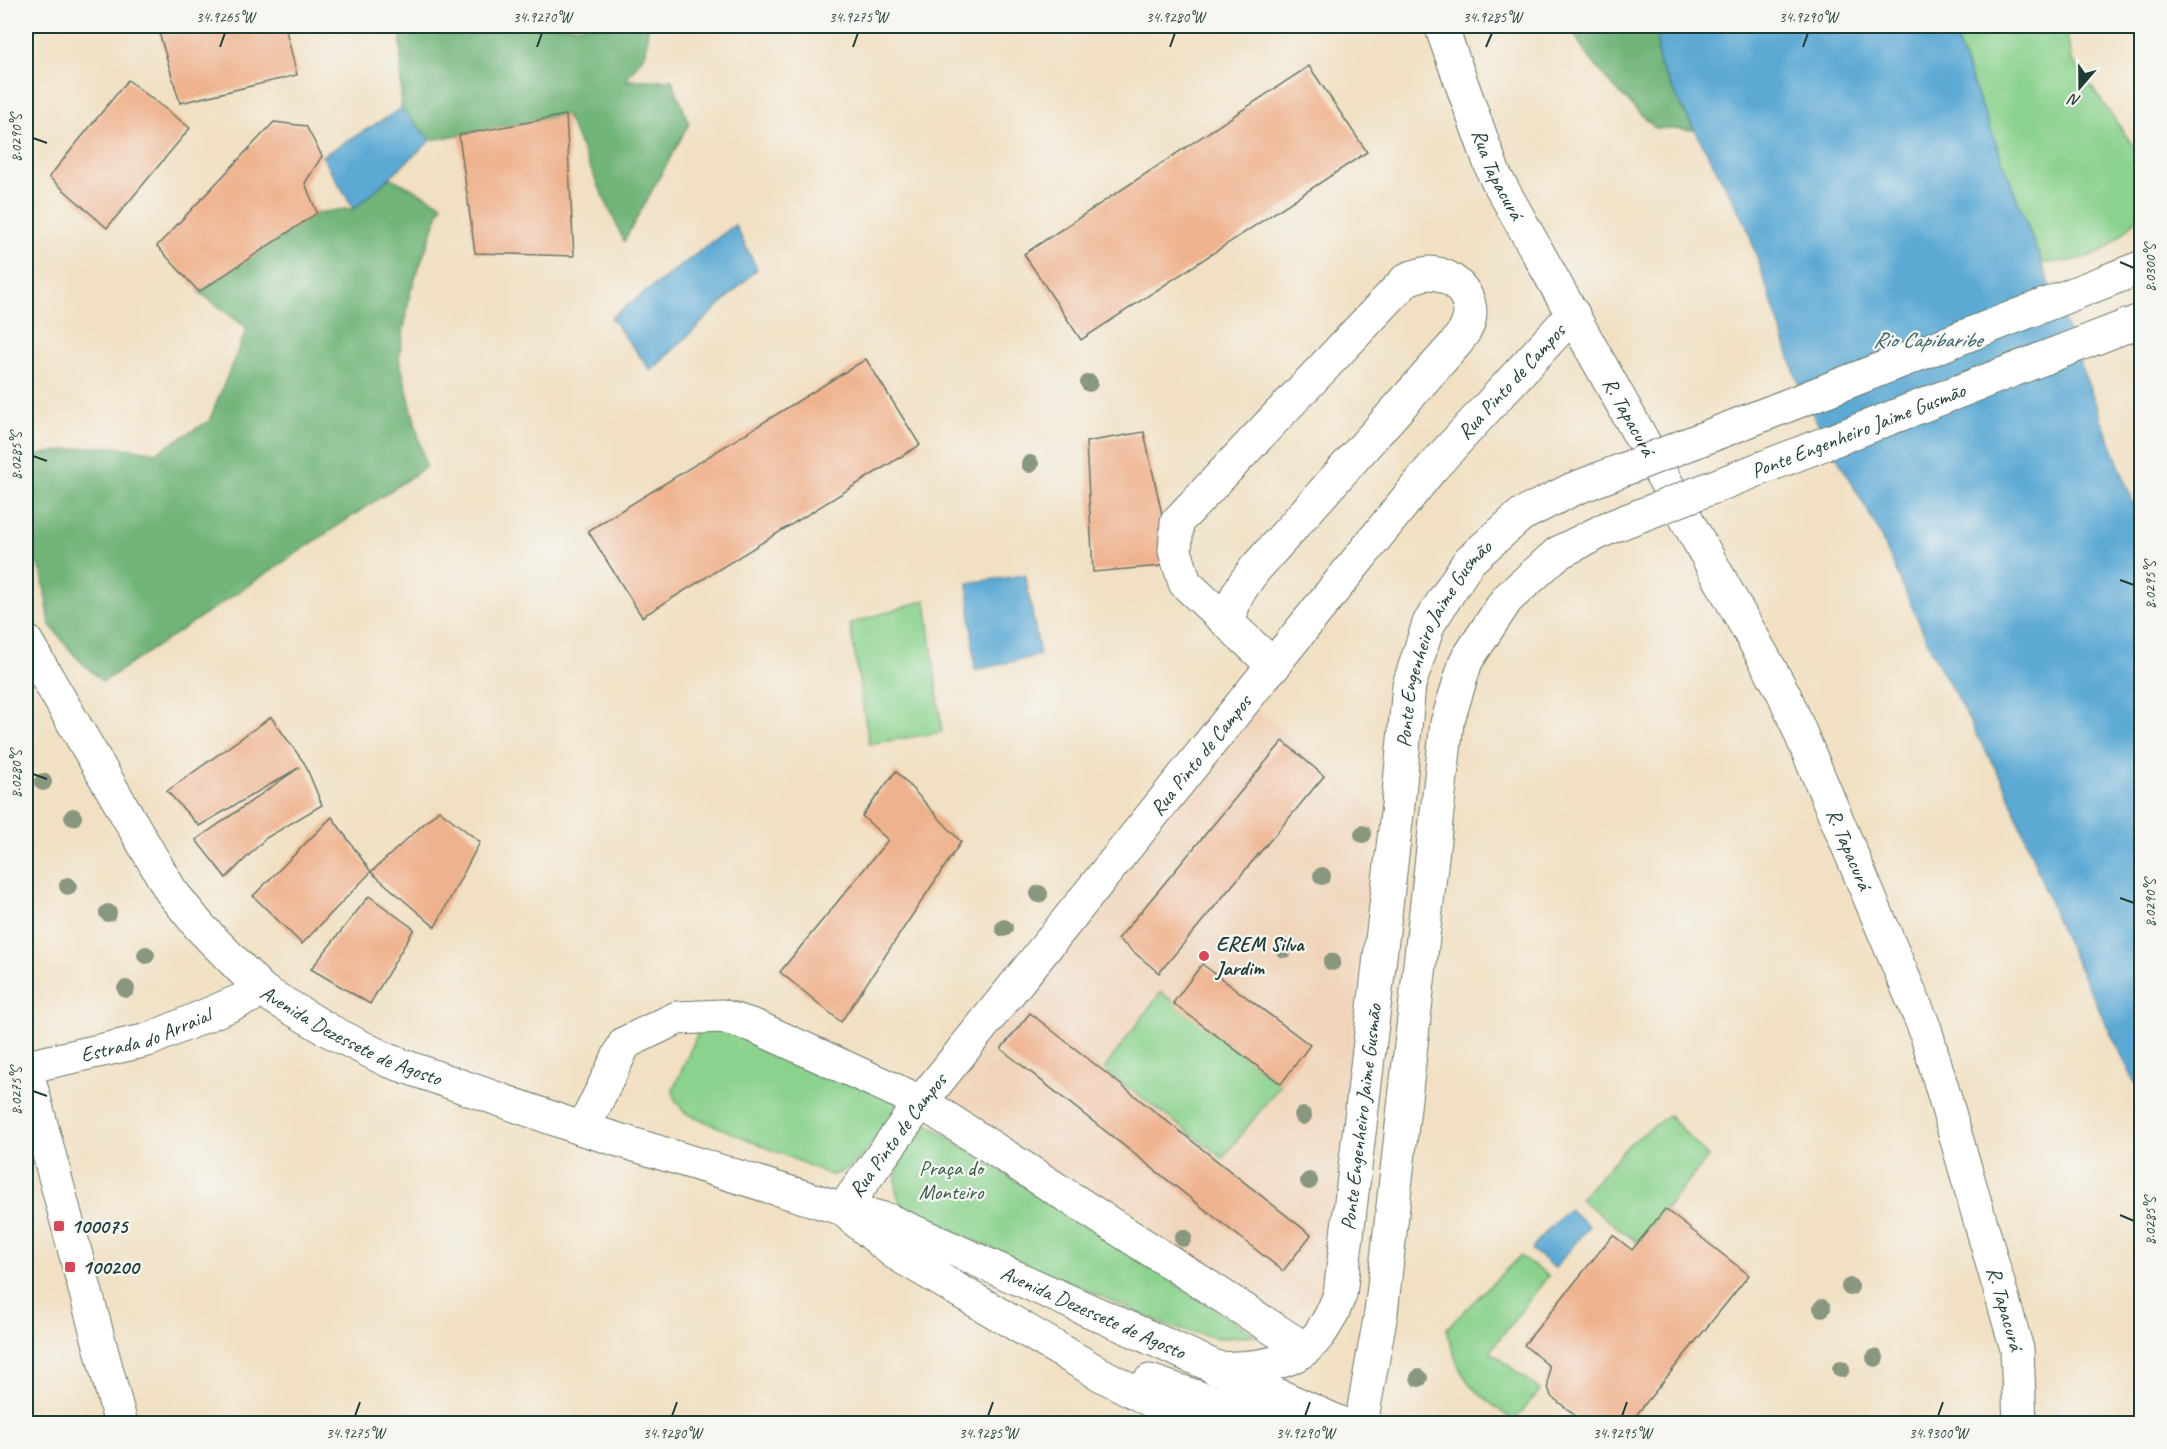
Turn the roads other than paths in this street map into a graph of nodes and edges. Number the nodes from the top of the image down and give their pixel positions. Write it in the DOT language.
graph roads {
  1 [pos="1441,26"];
  2 [pos="2142,267"];
  3 [pos="1573,314"];
  4 [pos="2142,320"];
  5 [pos="1230,626"];
  6 [pos="26,641"];
  7 [pos="1274,666"];
  8 [pos="263,991"];
  9 [pos="26,1068"];
  10 [pos="921,1102"];
  11 [pos="583,1129"];
  12 [pos="843,1209"];
  13 [pos="1305,1349"];
  14 [pos="1216,1369"];
  15 [pos="1102,1375"];
  16 [pos="121,1424"];
  17 [pos="1196,1424"];
  18 [pos="1292,1424"];
  19 [pos="1342,1424"];
  20 [pos="1361,1424"];
  21 [pos="2020,1424"];
  1 -- 3 [label="street, Rua Tapacurá"];
  2 -- 13 [label="street, Ponte Engenheiro Jaime Gusmão, bridge"];
  3 -- 7 [label="street, Rua Pinto de Campos"];
  3 -- 21 [label="street, R. Tapacurá"];
  4 -- 20 [label="street, Ponte Engenheiro Jaime Gusmão, bridge"];
  5 -- 5 [label="street"];
  5 -- 7 [label="street"];
  6 -- 8 [label="street, Avenida Dezessete de Agosto"];
  7 -- 10 [label="street, Rua Pinto de Campos"];
  8 -- 9 [label="street, Estrada do Arraial"];
  8 -- 11 [label="street, Avenida Dezessete de Agosto"];
  9 -- 16 [label="street"];
  10 -- 11 [label="street"];
  10 -- 12 [label="street, Rua Pinto de Campos"];
  10 -- 13 [label="street"];
  11 -- 12 [label="street, Avenida Dezessete de Agosto"];
  12 -- 14 [label="street, Avenida Dezessete de Agosto"];
  12 -- 15 [label="street, Avenida Dezessete de Agosto"];
  13 -- 14 [label="street, Ponte Engenheiro Jaime Gusmão"];
  14 -- 19 [label="street, Avenida Dezessete de Agosto"];
  15 -- 17 [label="street, Avenida Dezessete de Agosto"];
  15 -- 18 [label="street"];
}
